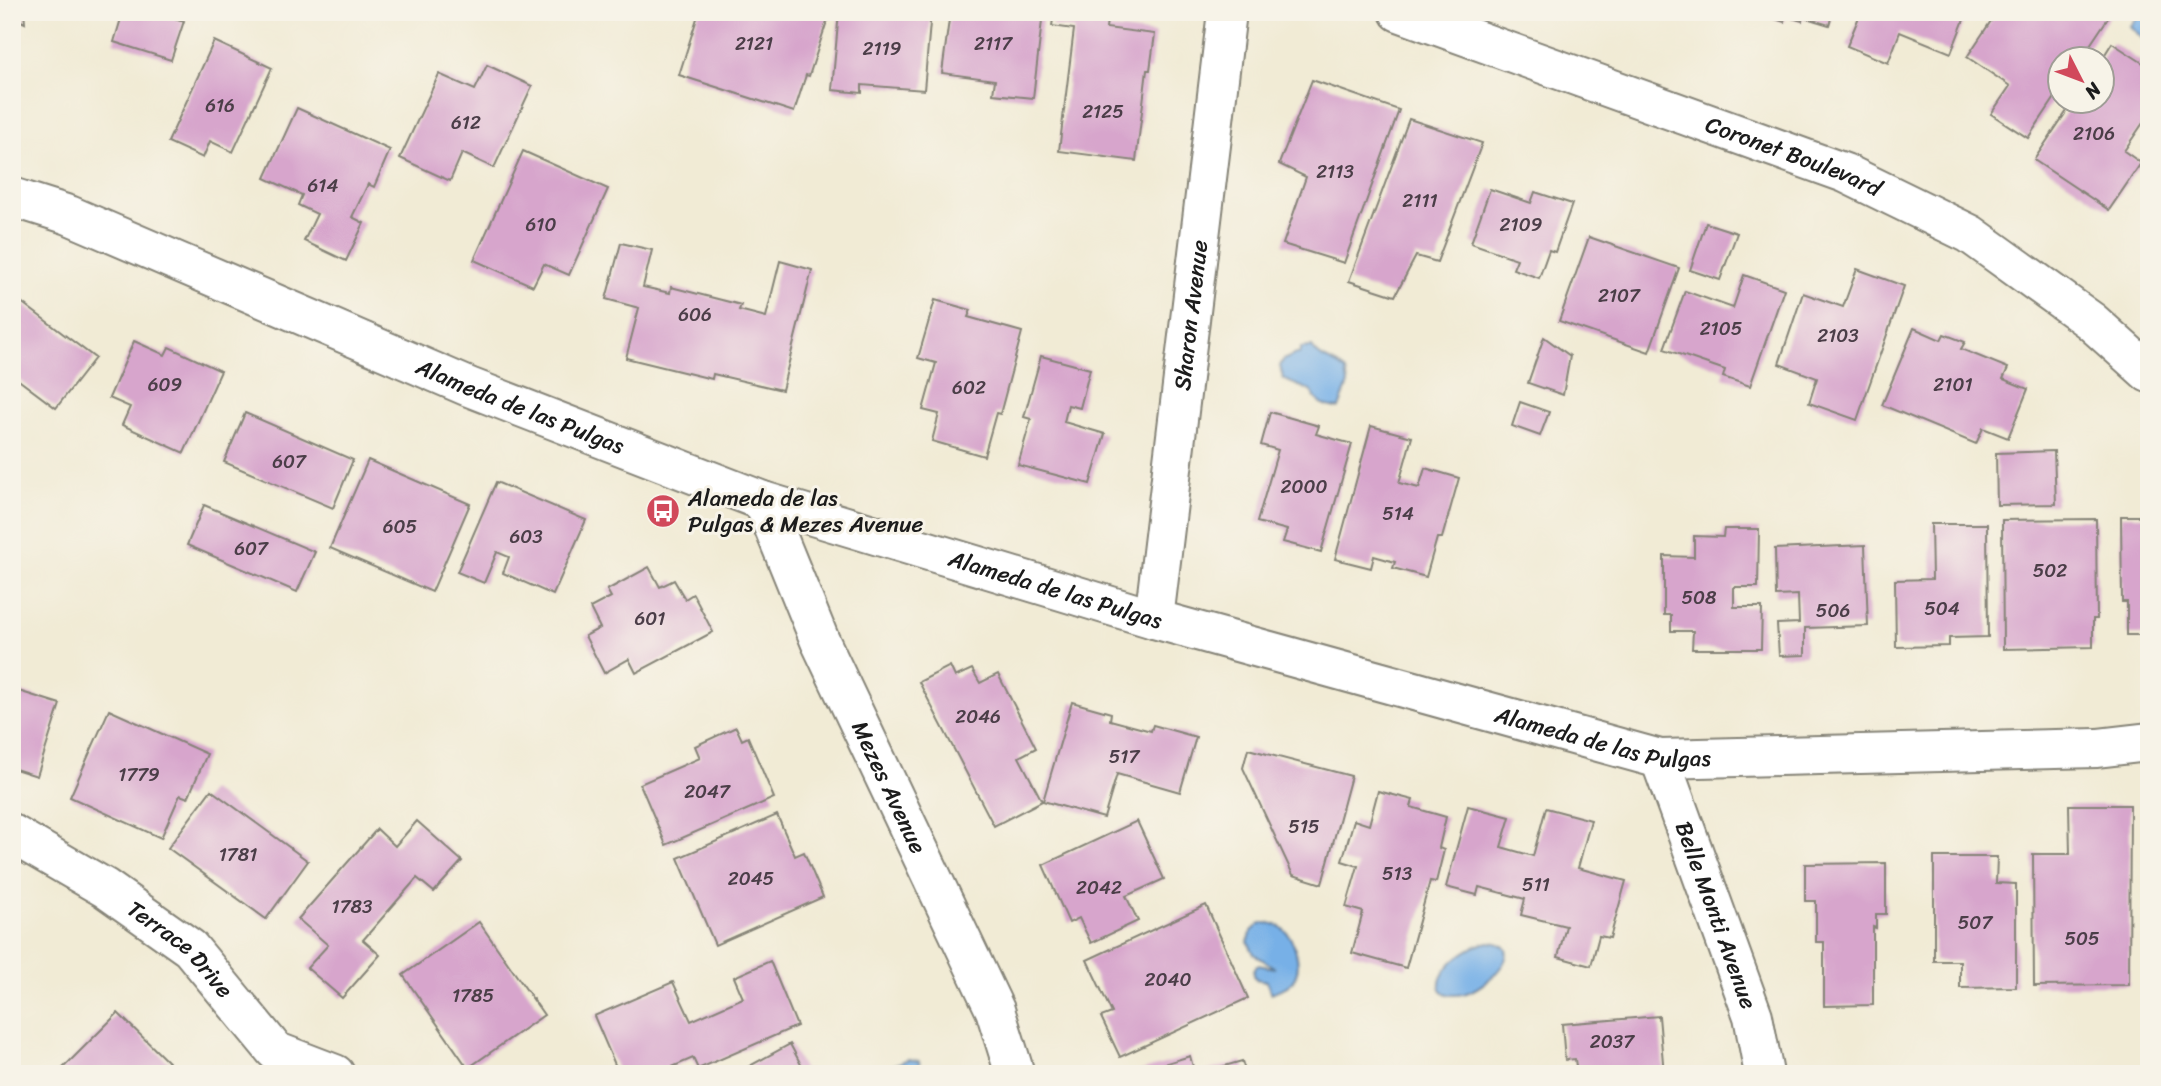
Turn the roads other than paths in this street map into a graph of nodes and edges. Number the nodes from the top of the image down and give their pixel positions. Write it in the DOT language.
graph roads {
  1 [pos="1227,12"];
  2 [pos="1399,12"];
  3 [pos="12,197"];
  4 [pos="2149,373"];
  5 [pos="763,501"];
  6 [pos="1154,619"];
  7 [pos="2149,742"];
  8 [pos="1660,759"];
  9 [pos="12,834"];
  10 [pos="279,1062"];
  11 [pos="335,1074"];
  12 [pos="1015,1074"];
  13 [pos="1764,1074"];
  1 -- 6 [label="street, Sharon Avenue"];
  2 -- 4 [label="street, Coronet Boulevard"];
  3 -- 5 [label="street, Alameda de las Pulgas"];
  5 -- 6 [label="street, Alameda de las Pulgas"];
  5 -- 12 [label="street, Mezes Avenue"];
  6 -- 8 [label="street, Alameda de las Pulgas"];
  7 -- 8 [label="street, Alameda de las Pulgas"];
  8 -- 13 [label="street, Belle Monti Avenue"];
  9 -- 10 [label="street, Terrace Drive"];
  10 -- 11 [label="street, Terrace Drive"];
}
